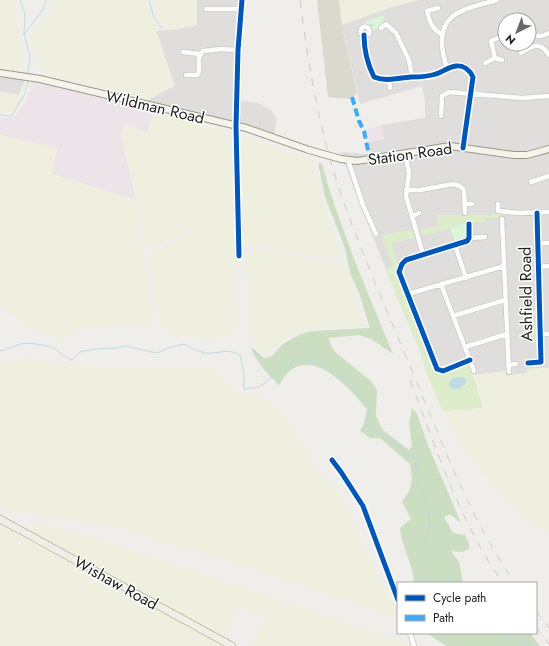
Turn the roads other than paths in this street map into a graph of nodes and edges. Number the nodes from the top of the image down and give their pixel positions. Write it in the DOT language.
graph roads {
  1 [pos="242,0"];
  2 [pos="497,0"];
  3 [pos="426,6"];
  4 [pos="438,8"];
  5 [pos="206,9"];
  6 [pos="241,9"];
  7 [pos="427,11"];
  8 [pos="381,28"];
  9 [pos="549,33"];
  10 [pos="364,35"];
  11 [pos="443,35"];
  12 [pos="537,36"];
  13 [pos="497,37"];
  14 [pos="537,45"];
  15 [pos="238,50"];
  16 [pos="183,52"];
  17 [pos="200,54"];
  18 [pos="548,55"];
  19 [pos="495,58"];
  20 [pos="502,60"];
  21 [pos="485,63"];
  22 [pos="446,68"];
  23 [pos="0,73"];
  24 [pos="186,75"];
  25 [pos="412,77"];
  26 [pos="389,80"];
  27 [pos="390,88"];
  28 [pos="472,93"];
  29 [pos="549,96"];
  30 [pos="441,116"];
  31 [pos="236,126"];
  32 [pos="463,148"];
  33 [pos="549,149"];
  34 [pos="308,150"];
  35 [pos="406,154"];
  36 [pos="348,160"];
  37 [pos="549,176"];
  38 [pos="531,182"];
  39 [pos="406,190"];
  40 [pos="465,204"];
  41 [pos="472,204"];
  42 [pos="498,204"];
  43 [pos="549,212"];
  44 [pos="419,213"];
  45 [pos="465,213"];
  46 [pos="537,213"];
  47 [pos="413,216"];
  48 [pos="502,218"];
  49 [pos="469,224"];
  50 [pos="376,234"];
  51 [pos="485,237"];
  52 [pos="470,238"];
  53 [pos="538,243"];
  54 [pos="549,243"];
  55 [pos="455,245"];
  56 [pos="423,254"];
  57 [pos="239,256"];
  58 [pos="504,266"];
  59 [pos="549,266"];
  60 [pos="538,267"];
  61 [pos="466,278"];
  62 [pos="441,284"];
  63 [pos="408,294"];
  64 [pos="505,300"];
  65 [pos="453,316"];
  66 [pos="507,334"];
  67 [pos="541,334"];
  68 [pos="549,334"];
  69 [pos="465,347"];
  70 [pos="470,360"];
  71 [pos="528,363"];
  72 [pos="516,364"];
  73 [pos="509,365"];
  74 [pos="474,371"];
  75 [pos="509,372"];
  76 [pos="332,460"];
  77 [pos="1,519"];
  78 [pos="397,597"];
  79 [pos="410,634"];
  80 [pos="232,646"];
  81 [pos="414,646"];
  1 -- 6 [label="street"];
  2 -- 11 [label="street"];
  3 -- 7 [label="street"];
  4 -- 7 [label="street"];
  5 -- 6 [label="street"];
  6 -- 15 [label="street"];
  7 -- 11 [label="street"];
  8 -- 25 [label="street"];
  9 -- 12 [label="street"];
  10 -- 26 [label="street"];
  11 -- 22 [label="street"];
  13 -- 19 [label="street"];
  14 -- 18 [label="street"];
  15 -- 17 [label="street"];
  15 -- 31 [label="street"];
  16 -- 17 [label="street"];
  17 -- 24 [label="street"];
  19 -- 20 [label="street"];
  19 -- 21 [label="street"];
  22 -- 25 [label="street"];
  22 -- 28 [label="street"];
  23 -- 31 [label="main road, Wildman Road"];
  25 -- 26 [label="street"];
  26 -- 27 [label="street"];
  28 -- 29 [label="street"];
  28 -- 30 [label="street"];
  28 -- 32 [label="street"];
  31 -- 34 [label="main road, Wildman Road"];
  31 -- 57 [label="street"];
  32 -- 33 [label="main road, Station Road"];
  32 -- 35 [label="main road, Station Road"];
  34 -- 36 [label="main road, Station Road, bridge"];
  35 -- 36 [label="main road, Station Road"];
  35 -- 39 [label="street"];
  36 -- 50 [label="street"];
  37 -- 38 [label="street"];
  39 -- 40 [label="street"];
  39 -- 47 [label="street"];
  40 -- 41 [label="street"];
  40 -- 45 [label="street"];
  42 -- 46 [label="street"];
  43 -- 46 [label="street"];
  44 -- 47 [label="street"];
  46 -- 53 [label="street, Ashfield Road"];
  47 -- 56 [label="street"];
  48 -- 58 [label="street"];
  49 -- 52 [label="street"];
  51 -- 52 [label="street"];
  52 -- 55 [label="street"];
  53 -- 54 [label="street"];
  53 -- 60 [label="street, Ashfield Road"];
  55 -- 56 [label="street"];
  55 -- 61 [label="street"];
  56 -- 63 [label="street"];
  58 -- 61 [label="street"];
  58 -- 64 [label="street"];
  59 -- 60 [label="street"];
  60 -- 67 [label="street, Ashfield Road"];
  61 -- 62 [label="street"];
  62 -- 63 [label="street"];
  62 -- 65 [label="street"];
  63 -- 70 [label="street"];
  64 -- 65 [label="street"];
  64 -- 66 [label="street"];
  65 -- 69 [label="street"];
  66 -- 69 [label="street"];
  66 -- 73 [label="street"];
  67 -- 68 [label="street"];
  67 -- 71 [label="street, Ashfield Road"];
  69 -- 70 [label="street"];
  70 -- 74 [label="street"];
  72 -- 73 [label="street"];
  73 -- 75 [label="street"];
  76 -- 78 [label="street"];
  77 -- 80 [label="main road, Wishaw Road"];
  79 -- 81 [label="street"];
}
